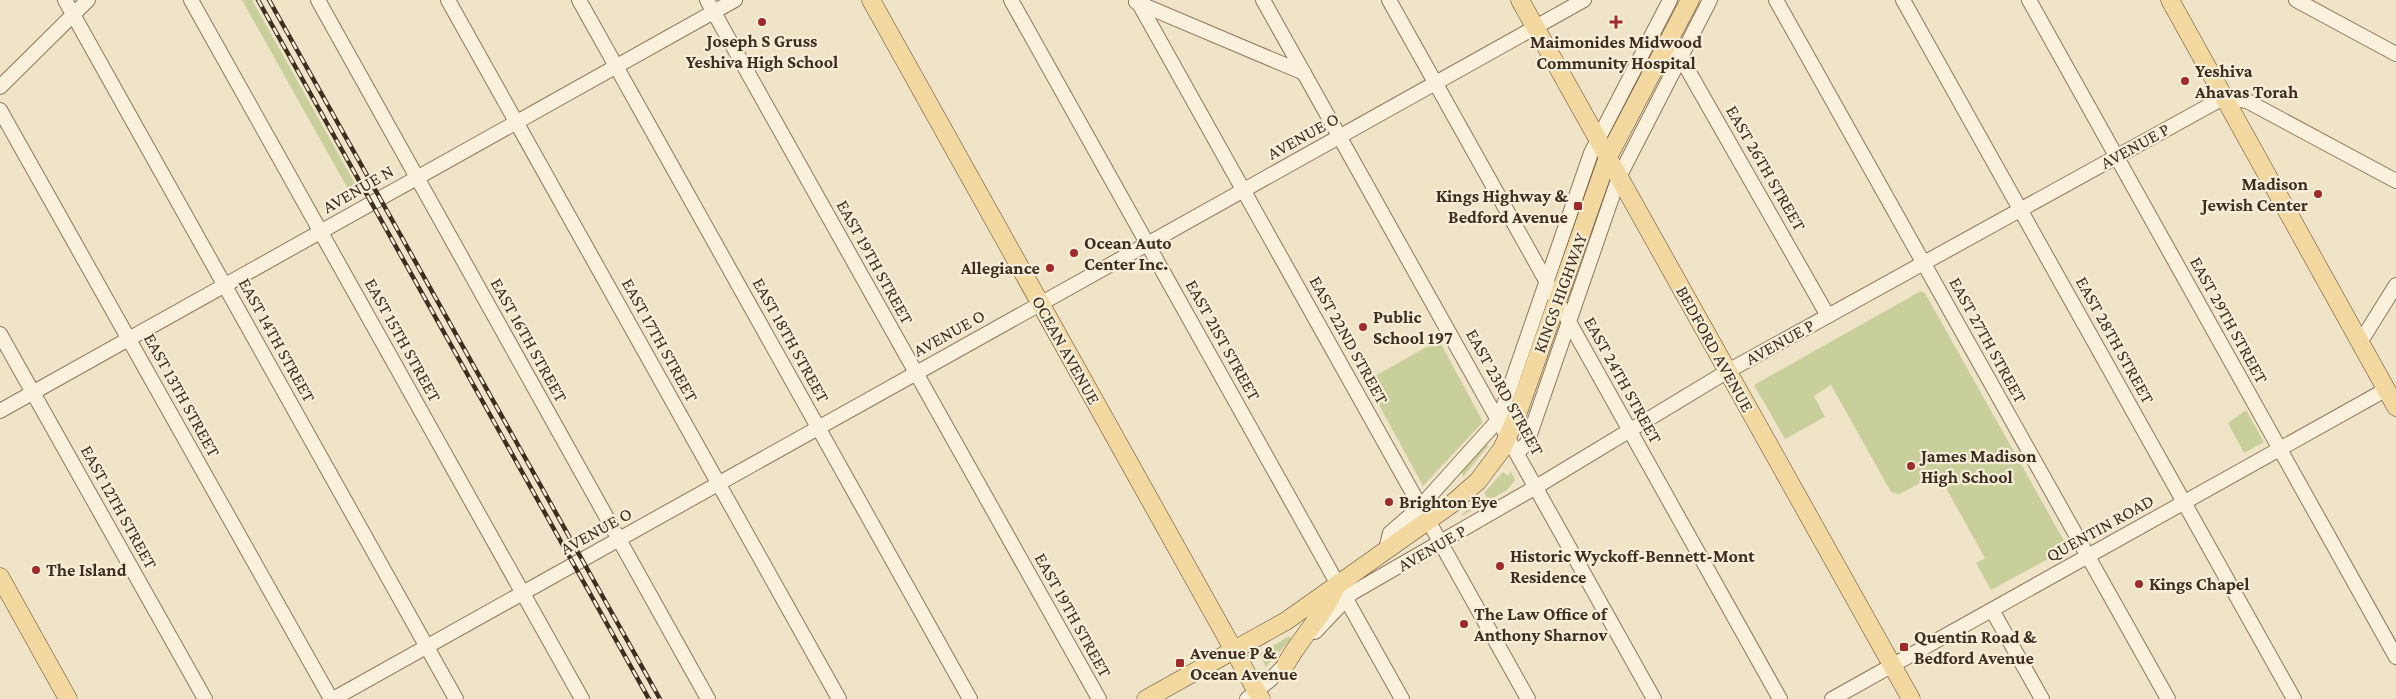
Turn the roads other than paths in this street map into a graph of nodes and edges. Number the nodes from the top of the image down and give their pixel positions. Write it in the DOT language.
graph roads {
  1 [pos="65,0"];
  2 [pos="88,0"];
  3 [pos="191,0"];
  4 [pos="318,0"];
  5 [pos="448,0"];
  6 [pos="579,0"];
  7 [pos="735,0"];
  8 [pos="871,0"];
  9 [pos="1011,0"];
  10 [pos="1262,0"];
  11 [pos="1389,0"];
  12 [pos="1520,0"];
  13 [pos="1584,0"];
  14 [pos="1670,0"];
  15 [pos="1690,0"];
  16 [pos="1710,0"];
  17 [pos="1776,0"];
  18 [pos="1903,0"];
  19 [pos="2029,0"];
  20 [pos="2296,0"];
  21 [pos="1135,1"];
  22 [pos="2172,1"];
  23 [pos="711,6"];
  24 [pos="73,15"];
  25 [pos="1658,23"];
  26 [pos="1535,27"];
  27 [pos="1669,40"];
  28 [pos="2396,54"];
  29 [pos="1681,56"];
  30 [pos="617,67"];
  31 [pos="1304,73"];
  32 [pos="1436,83"];
  33 [pos="0,87"];
  34 [pos="2223,98"];
  35 [pos="0,110"];
  36 [pos="516,122"];
  37 [pos="1339,136"];
  38 [pos="1598,137"];
  39 [pos="2117,156"];
  40 [pos="1608,157"];
  41 [pos="416,177"];
  42 [pos="1619,177"];
  43 [pos="2396,181"];
  44 [pos="1244,190"];
  45 [pos="2020,209"];
  46 [pos="321,232"];
  47 [pos="1148,244"];
  48 [pos="1924,263"];
  49 [pos="1546,282"];
  50 [pos="2396,284"];
  51 [pos="225,286"];
  52 [pos="1557,301"];
  53 [pos="2392,303"];
  54 [pos="1040,304"];
  55 [pos="1828,316"];
  56 [pos="1569,323"];
  57 [pos="0,334"];
  58 [pos="129,340"];
  59 [pos="2361,341"];
  60 [pos="1728,371"];
  61 [pos="916,373"];
  62 [pos="2386,389"];
  63 [pos="33,393"];
  64 [pos="2396,407"];
  65 [pos="0,411"];
  66 [pos="1499,419"];
  67 [pos="818,428"];
  68 [pos="1630,430"];
  69 [pos="1508,435"];
  70 [pos="2280,449"];
  71 [pos="1517,453"];
  72 [pos="719,484"];
  73 [pos="1536,487"];
  74 [pos="2184,502"];
  75 [pos="1424,514"];
  76 [pos="619,539"];
  77 [pos="1440,543"];
  78 [pos="2088,556"];
  79 [pos="0,576"];
  80 [pos="1337,584"];
  81 [pos="523,593"];
  82 [pos="1346,599"];
  83 [pos="1992,610"];
  84 [pos="427,646"];
  85 [pos="1234,650"];
  86 [pos="2396,658"];
  87 [pos="1286,664"];
  88 [pos="1892,665"];
  89 [pos="1255,696"];
  90 [pos="68,699"];
  91 [pos="204,699"];
  92 [pos="332,699"];
  93 [pos="456,699"];
  94 [pos="582,699"];
  95 [pos="708,699"];
  96 [pos="839,699"];
  97 [pos="970,699"];
  98 [pos="1098,699"];
  99 [pos="1146,699"];
  100 [pos="1402,699"];
  101 [pos="1528,699"];
  102 [pos="1654,699"];
  103 [pos="1780,699"];
  104 [pos="1832,699"];
  105 [pos="1911,699"];
  106 [pos="2042,699"];
  107 [pos="2168,699"];
  108 [pos="2294,699"];
  1 -- 24 [label="street, EAST 14TH STREET"];
  2 -- 24 [label="street"];
  3 -- 46 [label="street, EAST 15TH STREET"];
  4 -- 41 [label="street, EAST 16TH STREET"];
  5 -- 36 [label="street, EAST 17TH STREET"];
  6 -- 30 [label="street, EAST 18TH STREET"];
  7 -- 23 [label="street, AVENUE N"];
  8 -- 54 [label="main road, OCEAN AVENUE"];
  9 -- 47 [label="street, EAST 21ST STREET"];
  10 -- 31 [label="street, EAST 23RD STREET"];
  11 -- 32 [label="street, EAST 24TH STREET"];
  12 -- 26 [label="main road, BEDFORD AVENUE"];
  13 -- 26 [label="street, AVENUE O"];
  14 -- 25 [label="street, KINGS HIGHWAY"];
  15 -- 27 [label="main road, KINGS HIGHWAY"];
  16 -- 29 [label="street, KINGS HIGHWAY"];
  17 -- 48 [label="street, EAST 27TH STREET"];
  18 -- 45 [label="street, EAST 28TH STREET"];
  19 -- 39 [label="street, EAST 29TH STREET"];
  20 -- 28 [label="street"];
  21 -- 31 [label="street"];
  21 -- 44 [label="street, EAST 22ND STREET"];
  22 -- 34 [label="main road"];
  23 -- 30 [label="street, AVENUE N"];
  23 -- 61 [label="street, EAST 19TH STREET"];
  24 -- 33 [label="street"];
  24 -- 51 [label="street, EAST 14TH STREET"];
  25 -- 27 [label="street, EAST 26TH STREET"];
  25 -- 38 [label="street, KINGS HIGHWAY"];
  26 -- 32 [label="street, AVENUE O"];
  26 -- 38 [label="main road, BEDFORD AVENUE"];
  27 -- 29 [label="street, EAST 26TH STREET"];
  27 -- 40 [label="main road, KINGS HIGHWAY"];
  29 -- 42 [label="street, KINGS HIGHWAY"];
  29 -- 55 [label="street, EAST 26TH STREET"];
  30 -- 36 [label="street, AVENUE N"];
  30 -- 67 [label="street, EAST 18TH STREET"];
  31 -- 37 [label="street, EAST 23RD STREET"];
  32 -- 37 [label="street, AVENUE O"];
  32 -- 49 [label="street, EAST 24TH STREET"];
  34 -- 39 [label="street, AVENUE P"];
  34 -- 43 [label="street"];
  34 -- 59 [label="main road"];
  35 -- 58 [label="street, EAST 13TH STREET"];
  36 -- 41 [label="street, AVENUE N"];
  36 -- 72 [label="street, EAST 17TH STREET"];
  37 -- 44 [label="street, AVENUE O"];
  37 -- 66 [label="street, EAST 23RD STREET"];
  38 -- 40 [label="main road, BEDFORD AVENUE"];
  38 -- 49 [label="street, KINGS HIGHWAY"];
  39 -- 45 [label="street, AVENUE P"];
  39 -- 70 [label="street, EAST 29TH STREET"];
  40 -- 42 [label="main road, BEDFORD AVENUE"];
  40 -- 52 [label="main road, KINGS HIGHWAY"];
  41 -- 46 [label="street, AVENUE N"];
  41 -- 76 [label="street, EAST 16TH STREET"];
  42 -- 56 [label="street, KINGS HIGHWAY"];
  42 -- 60 [label="main road, BEDFORD AVENUE"];
  44 -- 47 [label="street, AVENUE O"];
  44 -- 75 [label="street, EAST 22ND STREET"];
  45 -- 48 [label="street, AVENUE P"];
  45 -- 74 [label="street, EAST 28TH STREET"];
  46 -- 51 [label="street, AVENUE N"];
  46 -- 81 [label="street, EAST 15TH STREET"];
  47 -- 54 [label="street, AVENUE O"];
  47 -- 80 [label="street, EAST 21ST STREET"];
  48 -- 55 [label="street, AVENUE P"];
  48 -- 78 [label="street, EAST 27TH STREET"];
  49 -- 52 [label="street, EAST 24TH STREET"];
  49 -- 66 [label="street, KINGS HIGHWAY"];
  50 -- 53 [label="street"];
  51 -- 58 [label="street, AVENUE N"];
  51 -- 84 [label="street, EAST 14TH STREET"];
  52 -- 56 [label="street, EAST 24TH STREET"];
  52 -- 69 [label="main road, KINGS HIGHWAY"];
  53 -- 59 [label="street"];
  54 -- 61 [label="street, AVENUE O"];
  54 -- 85 [label="main road, OCEAN AVENUE"];
  55 -- 60 [label="street, AVENUE P"];
  56 -- 68 [label="street, EAST 24TH STREET"];
  56 -- 71 [label="street, KINGS HIGHWAY"];
  57 -- 63 [label="street, EAST 12TH STREET"];
  58 -- 63 [label="street, AVENUE N"];
  58 -- 92 [label="street, EAST 13TH STREET"];
  59 -- 62 [label="main road"];
  60 -- 68 [label="street, AVENUE P"];
  60 -- 88 [label="main road, BEDFORD AVENUE"];
  61 -- 67 [label="street, AVENUE O"];
  61 -- 98 [label="street, EAST 19TH STREET"];
  62 -- 64 [label="main road"];
  62 -- 70 [label="street, QUENTIN ROAD"];
  63 -- 65 [label="street, AVENUE N"];
  63 -- 91 [label="street, EAST 12TH STREET"];
  66 -- 69 [label="street, EAST 23RD STREET"];
  66 -- 75 [label="street, KINGS HIGHWAY"];
  67 -- 72 [label="street, AVENUE O"];
  67 -- 97 [label="street, EAST 18TH STREET"];
  68 -- 73 [label="street, AVENUE P"];
  68 -- 103 [label="street, EAST 24TH STREET"];
  69 -- 71 [label="street, EAST 23RD STREET"];
  69 -- 75 [label="main road, KINGS HIGHWAY"];
  70 -- 74 [label="street, QUENTIN ROAD"];
  70 -- 86 [label="street, EAST 29TH STREET"];
  71 -- 73 [label="street, EAST 23RD STREET"];
  72 -- 76 [label="street, AVENUE O"];
  72 -- 96 [label="street, EAST 17TH STREET"];
  73 -- 77 [label="street, AVENUE P"];
  73 -- 102 [label="street, EAST 23RD STREET"];
  74 -- 78 [label="street, QUENTIN ROAD"];
  74 -- 108 [label="street, EAST 28TH STREET"];
  75 -- 77 [label="street, EAST 22ND STREET"];
  75 -- 80 [label="main road, KINGS HIGHWAY"];
  76 -- 81 [label="street, AVENUE O"];
  76 -- 95 [label="street, EAST 16TH STREET"];
  77 -- 82 [label="street, AVENUE P"];
  77 -- 101 [label="street, EAST 22ND STREET"];
  78 -- 83 [label="street, QUENTIN ROAD"];
  78 -- 107 [label="street, EAST 27TH STREET"];
  79 -- 90 [label="main road"];
  80 -- 82 [label="street, EAST 21ST STREET"];
  80 -- 85 [label="main road"];
  80 -- 87 [label="main road"];
  81 -- 84 [label="street, AVENUE O"];
  81 -- 94 [label="street, EAST 15TH STREET"];
  82 -- 87 [label="street"];
  82 -- 100 [label="street, EAST 21ST STREET"];
  83 -- 88 [label="street, QUENTIN ROAD"];
  83 -- 106 [label="street"];
  84 -- 92 [label="street, AVENUE O"];
  84 -- 93 [label="street, EAST 14TH STREET"];
  85 -- 89 [label="main road, OCEAN AVENUE"];
  85 -- 99 [label="main road"];
  87 -- 89 [label="street"];
  88 -- 104 [label="street, QUENTIN ROAD"];
  88 -- 105 [label="main road, BEDFORD AVENUE"];
}
